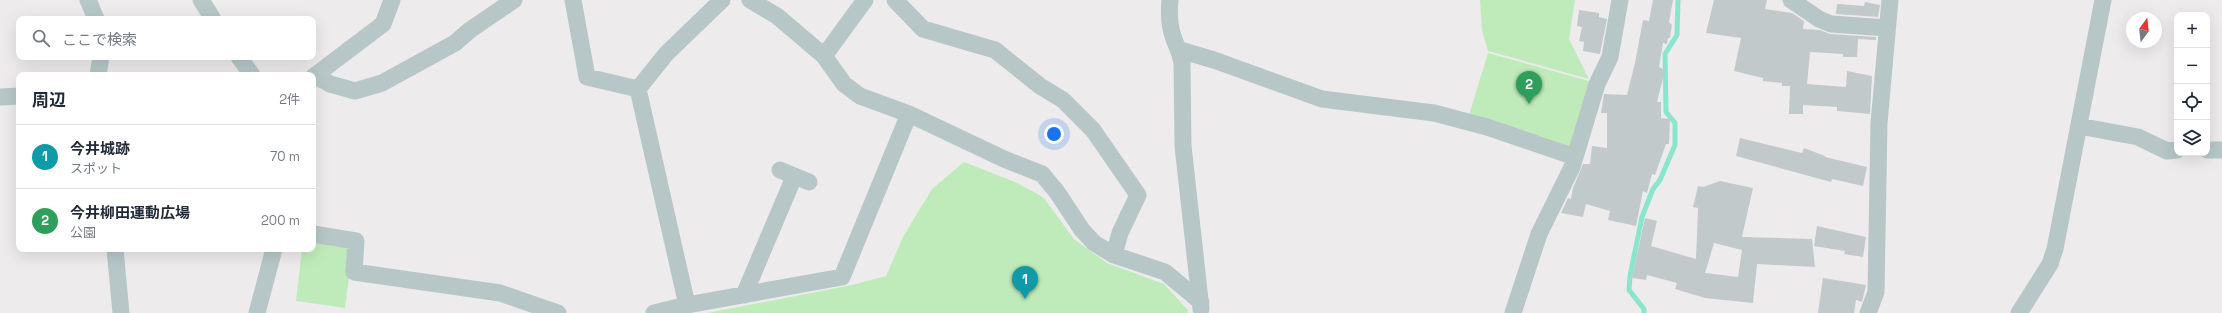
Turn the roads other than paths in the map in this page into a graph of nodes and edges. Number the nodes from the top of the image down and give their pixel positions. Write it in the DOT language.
graph roads {
  1 [pos="88,0"];
  2 [pos="202,0"];
  3 [pos="392,0"];
  4 [pos="514,0"];
  5 [pos="573,0"];
  6 [pos="722,0"];
  7 [pos="750,0"];
  8 [pos="865,0"];
  9 [pos="895,0"];
  10 [pos="1170,0"];
  11 [pos="1620,0"];
  12 [pos="1790,0"];
  13 [pos="1890,0"];
  14 [pos="2103,0"];
  15 [pos="95,16"];
  16 [pos="211,16"];
  17 [pos="1887,28"];
  18 [pos="1180,50"];
  19 [pos="824,56"];
  20 [pos="100,60"];
  21 [pos="241,60"];
  22 [pos="98,72"];
  23 [pos="250,72"];
  24 [pos="316,76"];
  25 [pos="316,77"];
  26 [pos="638,89"];
  27 [pos="16,96"];
  28 [pos="0,97"];
  29 [pos="909,114"];
  30 [pos="2079,126"];
  31 [pos="2174,150"];
  32 [pos="2210,150"];
  33 [pos="2222,150"];
  34 [pos="1575,157"];
  35 [pos="794,176"];
  36 [pos="316,235"];
  37 [pos="115,252"];
  38 [pos="273,252"];
  39 [pos="1114,255"];
  40 [pos="744,295"];
  41 [pos="687,305"];
  42 [pos="1201,308"];
  43 [pos="121,313"];
  44 [pos="257,313"];
  45 [pos="558,313"];
  46 [pos="654,313"];
  47 [pos="1513,313"];
  48 [pos="1868,313"];
  49 [pos="2019,313"];
  1 -- 15 [label="street"];
  2 -- 16 [label="street"];
  3 -- 24 [label="street"];
  4 -- 25 [label="street"];
  5 -- 26 [label="street"];
  6 -- 26 [label="street"];
  7 -- 19 [label="street"];
  8 -- 19 [label="street"];
  9 -- 39 [label="street"];
  10 -- 18 [label="street"];
  11 -- 34 [label="street"];
  12 -- 17 [label="street"];
  13 -- 17 [label="street"];
  14 -- 30 [label="street"];
  17 -- 48 [label="street"];
  18 -- 34 [label="street"];
  18 -- 42 [label="street"];
  19 -- 29 [label="street"];
  20 -- 22 [label="street"];
  21 -- 23 [label="street"];
  26 -- 41 [label="street"];
  27 -- 28 [label="street"];
  29 -- 39 [label="street"];
  29 -- 40 [label="street"];
  30 -- 31 [label="street"];
  30 -- 49 [label="street"];
  32 -- 33 [label="street"];
  34 -- 47 [label="street"];
  35 -- 40 [label="street"];
  36 -- 45 [label="street"];
  37 -- 43 [label="street"];
  38 -- 44 [label="street"];
  39 -- 42 [label="street"];
  40 -- 41 [label="street"];
  41 -- 46 [label="street"];
}
